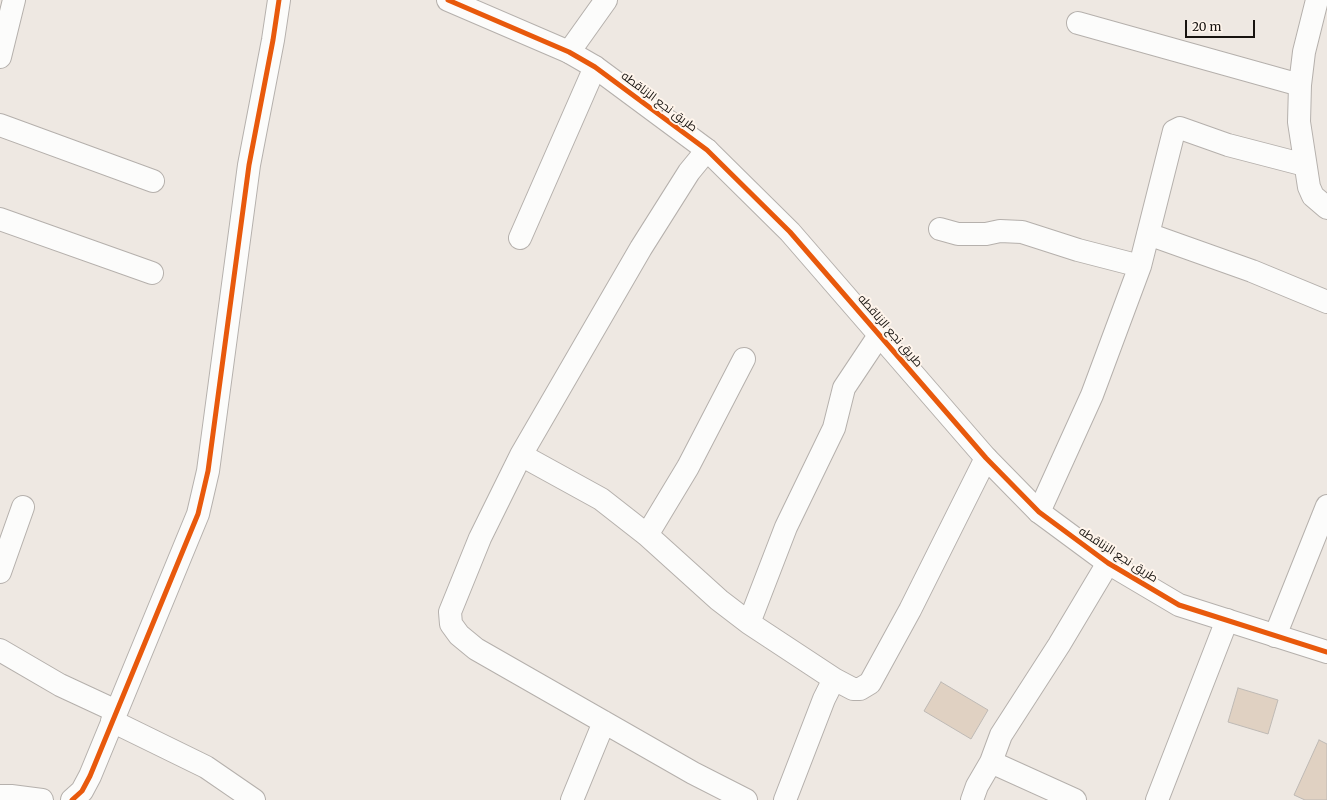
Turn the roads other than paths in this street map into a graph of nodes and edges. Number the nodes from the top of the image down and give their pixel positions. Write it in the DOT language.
graph roads {
  1 [pos="14,0"];
  2 [pos="279,0"];
  3 [pos="448,0"];
  4 [pos="606,0"];
  5 [pos="1316,0"];
  6 [pos="1078,23"];
  7 [pos="569,52"];
  8 [pos="0,57"];
  9 [pos="595,67"];
  10 [pos="1300,85"];
  11 [pos="0,125"];
  12 [pos="707,150"];
  13 [pos="1305,165"];
  14 [pos="153,181"];
  15 [pos="1327,208"];
  16 [pos="0,219"];
  17 [pos="940,229"];
  18 [pos="1148,234"];
  19 [pos="520,238"];
  20 [pos="1140,266"];
  21 [pos="152,273"];
  22 [pos="1327,302"];
  23 [pos="880,334"];
  24 [pos="744,359"];
  25 [pos="521,455"];
  26 [pos="986,458"];
  27 [pos="1327,506"];
  28 [pos="23,507"];
  29 [pos="1039,512"];
  30 [pos="647,536"];
  31 [pos="1108,563"];
  32 [pos="0,572"];
  33 [pos="1227,620"];
  34 [pos="749,624"];
  35 [pos="1275,636"];
  36 [pos="0,650"];
  37 [pos="1327,652"];
  38 [pos="834,679"];
  39 [pos="114,716"];
  40 [pos="604,722"];
  41 [pos="991,762"];
  42 [pos="0,796"];
  43 [pos="42,800"];
  44 [pos="72,800"];
  45 [pos="254,800"];
  46 [pos="572,800"];
  47 [pos="746,800"];
  48 [pos="785,800"];
  49 [pos="972,800"];
  50 [pos="1075,800"];
  51 [pos="1157,800"];
  1 -- 8 [label="street"];
  2 -- 39 [label="street"];
  3 -- 7 [label="street, طريق نجع الزناقطه"];
  4 -- 7 [label="street"];
  5 -- 10 [label="street"];
  6 -- 10 [label="street"];
  7 -- 9 [label="street, طريق نجع الزناقطه"];
  9 -- 12 [label="street, طريق نجع الزناقطه"];
  9 -- 19 [label="street"];
  10 -- 13 [label="street"];
  11 -- 14 [label="street"];
  12 -- 23 [label="street, طريق نجع الزناقطه"];
  12 -- 25 [label="street"];
  13 -- 15 [label="street"];
  13 -- 18 [label="street"];
  16 -- 21 [label="street"];
  17 -- 20 [label="street"];
  18 -- 20 [label="street"];
  18 -- 22 [label="street"];
  20 -- 29 [label="street"];
  23 -- 26 [label="street, طريق نجع الزناقطه"];
  23 -- 34 [label="street"];
  24 -- 30 [label="street"];
  25 -- 30 [label="street"];
  25 -- 40 [label="street"];
  26 -- 29 [label="street, طريق نجع الزناقطه"];
  26 -- 38 [label="street"];
  27 -- 35 [label="street"];
  28 -- 32 [label="street"];
  29 -- 31 [label="street, طريق نجع الزناقطه"];
  30 -- 34 [label="street"];
  31 -- 33 [label="street, طريق نجع الزناقطه"];
  31 -- 41 [label="street"];
  33 -- 35 [label="street, طريق نجع الزناقطه"];
  33 -- 51 [label="street"];
  34 -- 38 [label="street"];
  35 -- 37 [label="street, طريق نجع الزناقطه"];
  36 -- 39 [label="street"];
  38 -- 48 [label="street"];
  39 -- 44 [label="street"];
  39 -- 45 [label="street"];
  40 -- 46 [label="street"];
  40 -- 47 [label="street"];
  41 -- 49 [label="street"];
  41 -- 50 [label="street"];
  42 -- 43 [label="street"];
}
